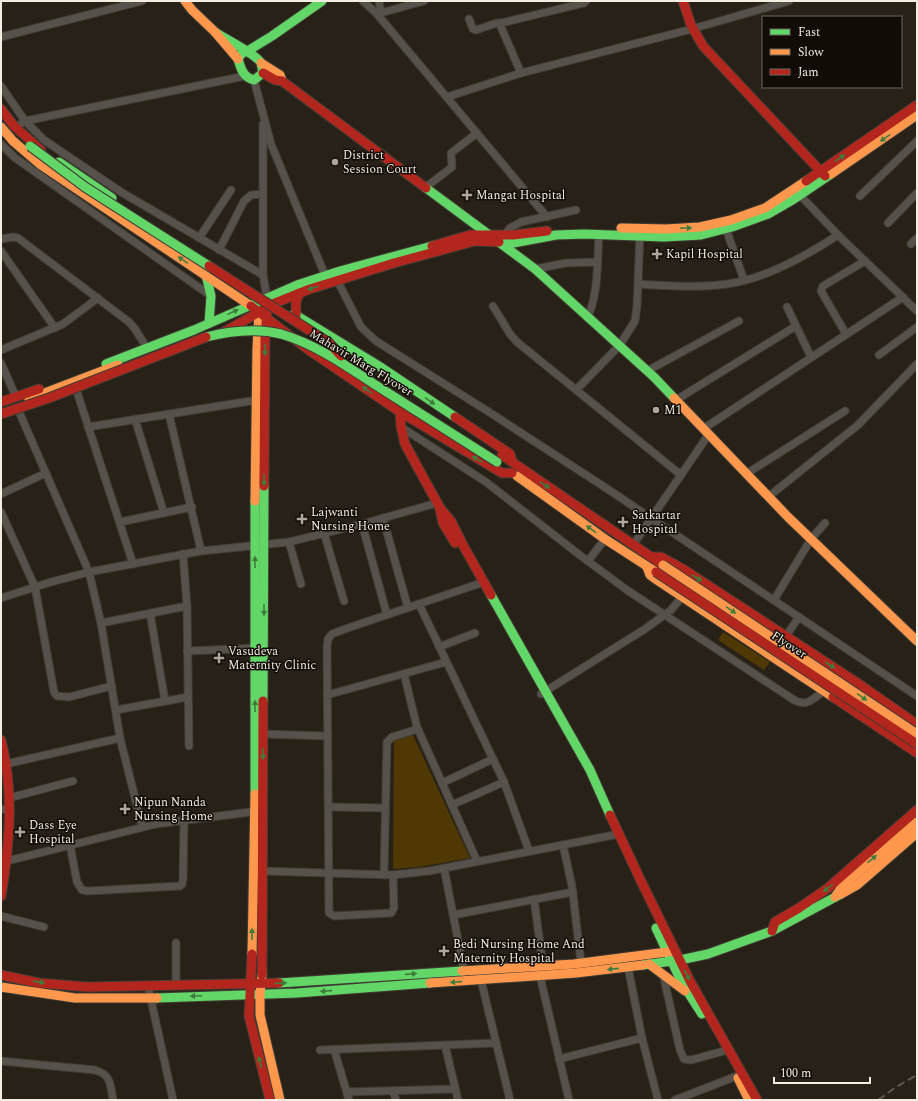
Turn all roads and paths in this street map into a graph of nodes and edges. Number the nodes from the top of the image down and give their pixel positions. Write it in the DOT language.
graph roads {
  1 [pos="142,1"];
  2 [pos="185,1"];
  3 [pos="322,1"];
  4 [pos="363,1"];
  5 [pos="379,1"];
  6 [pos="424,1"];
  7 [pos="586,1"];
  8 [pos="683,1"];
  9 [pos="789,1"];
  10 [pos="776,3"];
  11 [pos="379,14"];
  12 [pos="469,19"];
  13 [pos="502,23"];
  14 [pos="692,29"];
  15 [pos="215,32"];
  16 [pos="272,36"];
  17 [pos="1,37"];
  18 [pos="246,52"];
  19 [pos="238,60"];
  20 [pos="258,60"];
  21 [pos="263,73"];
  22 [pos="521,73"];
  23 [pos="245,76"];
  24 [pos="254,80"];
  25 [pos="282,81"];
  26 [pos="1,86"];
  27 [pos="447,97"];
  28 [pos="917,105"];
  29 [pos="1,109"];
  30 [pos="263,113"];
  31 [pos="917,115"];
  32 [pos="25,122"];
  33 [pos="1,127"];
  34 [pos="15,128"];
  35 [pos="477,133"];
  36 [pos="24,136"];
  37 [pos="917,141"];
  38 [pos="1,144"];
  39 [pos="823,174"];
  40 [pos="426,187"];
  41 [pos="231,190"];
  42 [pos="797,192"];
  43 [pos="262,194"];
  44 [pos="917,194"];
  45 [pos="860,196"];
  46 [pos="576,210"];
  47 [pos="547,217"];
  48 [pos="888,222"];
  49 [pos="726,229"];
  50 [pos="641,232"];
  51 [pos="599,234"];
  52 [pos="490,235"];
  53 [pos="838,235"];
  54 [pos="199,238"];
  55 [pos="917,238"];
  56 [pos="1,239"];
  57 [pos="502,239"];
  58 [pos="911,244"];
  59 [pos="219,250"];
  60 [pos="1,251"];
  61 [pos="865,261"];
  62 [pos="597,262"];
  63 [pos="535,269"];
  64 [pos="206,275"];
  65 [pos="263,276"];
  66 [pos="326,280"];
  67 [pos="337,280"];
  68 [pos="744,280"];
  69 [pos="638,284"];
  70 [pos="299,293"];
  71 [pos="210,296"];
  72 [pos="903,297"];
  73 [pos="98,298"];
  74 [pos="267,298"];
  75 [pos="250,305"];
  76 [pos="272,306"];
  77 [pos="493,306"];
  78 [pos="787,307"];
  79 [pos="917,311"];
  80 [pos="263,316"];
  81 [pos="296,316"];
  82 [pos="587,318"];
  83 [pos="739,321"];
  84 [pos="209,323"];
  85 [pos="796,326"];
  86 [pos="917,327"];
  87 [pos="55,328"];
  88 [pos="846,334"];
  89 [pos="619,346"];
  90 [pos="147,348"];
  91 [pos="1,350"];
  92 [pos="879,355"];
  93 [pos="341,356"];
  94 [pos="811,357"];
  95 [pos="1,363"];
  96 [pos="917,364"];
  97 [pos="647,371"];
  98 [pos="577,389"];
  99 [pos="77,392"];
  100 [pos="16,397"];
  101 [pos="257,400"];
  102 [pos="676,400"];
  103 [pos="1,402"];
  104 [pos="1,408"];
  105 [pos="845,411"];
  106 [pos="400,412"];
  107 [pos="1,414"];
  108 [pos="20,414"];
  109 [pos="169,414"];
  110 [pos="1,419"];
  111 [pos="135,419"];
  112 [pos="88,427"];
  113 [pos="401,427"];
  114 [pos="706,431"];
  115 [pos="499,458"];
  116 [pos="513,468"];
  117 [pos="46,473"];
  118 [pos="746,474"];
  119 [pos="681,475"];
  120 [pos="1,494"];
  121 [pos="768,497"];
  122 [pos="438,506"];
  123 [pos="192,507"];
  124 [pos="1,512"];
  125 [pos="164,513"];
  126 [pos="383,518"];
  127 [pos="651,519"];
  128 [pos="120,522"];
  129 [pos="825,523"];
  130 [pos="362,524"];
  131 [pos="324,533"];
  132 [pos="605,539"];
  133 [pos="811,540"];
  134 [pos="289,542"];
  135 [pos="260,545"];
  136 [pos="633,545"];
  137 [pos="201,550"];
  138 [pos="183,554"];
  139 [pos="650,556"];
  140 [pos="588,561"];
  141 [pos="133,564"];
  142 [pos="647,567"];
  143 [pos="89,572"];
  144 [pos="481,583"];
  145 [pos="301,584"];
  146 [pos="35,587"];
  147 [pos="682,597"];
  148 [pos="1,598"];
  149 [pos="774,600"];
  150 [pos="344,601"];
  151 [pos="419,604"];
  152 [pos="187,606"];
  153 [pos="408,608"];
  154 [pos="150,613"];
  155 [pos="387,615"];
  156 [pos="664,615"];
  157 [pos="799,617"];
  158 [pos="101,623"];
  159 [pos="475,633"];
  160 [pos="786,636"];
  161 [pos="917,641"];
  162 [pos="439,647"];
  163 [pos="256,648"];
  164 [pos="187,651"];
  165 [pos="446,662"];
  166 [pos="404,674"];
  167 [pos="112,686"];
  168 [pos="824,691"];
  169 [pos="544,693"];
  170 [pos="327,695"];
  171 [pos="917,696"];
  172 [pos="188,697"];
  173 [pos="165,701"];
  174 [pos="116,710"];
  175 [pos="915,721"];
  176 [pos="418,729"];
  177 [pos="263,734"];
  178 [pos="917,734"];
  179 [pos="328,736"];
  180 [pos="120,738"];
  181 [pos="1,740"];
  182 [pos="899,740"];
  183 [pos="917,744"];
  184 [pos="189,746"];
  185 [pos="917,753"];
  186 [pos="493,758"];
  187 [pos="6,764"];
  188 [pos="73,782"];
  189 [pos="504,782"];
  190 [pos="442,783"];
  191 [pos="10,798"];
  192 [pos="452,805"];
  193 [pos="329,807"];
  194 [pos="385,808"];
  195 [pos="5,810"];
  196 [pos="917,810"];
  197 [pos="259,811"];
  198 [pos="184,820"];
  199 [pos="917,822"];
  200 [pos="142,826"];
  201 [pos="917,833"];
  202 [pos="616,834"];
  203 [pos="70,845"];
  204 [pos="563,845"];
  205 [pos="529,851"];
  206 [pos="7,861"];
  207 [pos="477,861"];
  208 [pos="444,868"];
  209 [pos="263,871"];
  210 [pos="329,873"];
  211 [pos="384,874"];
  212 [pos="393,875"];
  213 [pos="572,892"];
  214 [pos="1,896"];
  215 [pos="835,897"];
  216 [pos="534,899"];
  217 [pos="453,915"];
  218 [pos="1,916"];
  219 [pos="44,927"];
  220 [pos="772,931"];
  221 [pos="176,943"];
  222 [pos="674,956"];
  223 [pos="581,963"];
  224 [pos="649,964"];
  225 [pos="543,966"];
  226 [pos="628,967"];
  227 [pos="479,970"];
  228 [pos="464,971"];
  229 [pos="663,974"];
  230 [pos="1,975"];
  231 [pos="540,976"];
  232 [pos="481,980"];
  233 [pos="251,983"];
  234 [pos="262,983"];
  235 [pos="176,985"];
  236 [pos="148,986"];
  237 [pos="1,987"];
  238 [pos="689,993"];
  239 [pos="249,994"];
  240 [pos="260,994"];
  241 [pos="151,998"];
  242 [pos="642,1038"];
  243 [pos="496,1043"];
  244 [pos="445,1045"];
  245 [pos="334,1049"];
  246 [pos="320,1050"];
  247 [pos="724,1051"];
  248 [pos="560,1059"];
  249 [pos="1,1061"];
  250 [pos="740,1075"];
  251 [pos="455,1088"];
  252 [pos="393,1090"];
  253 [pos="347,1092"];
  254 [pos="113,1100"];
  255 [pos="173,1100"];
  256 [pos="270,1100"];
  257 [pos="280,1100"];
  258 [pos="349,1100"];
  259 [pos="396,1100"];
  260 [pos="458,1100"];
  261 [pos="510,1100"];
  262 [pos="569,1100"];
  263 [pos="658,1100"];
  264 [pos="675,1100"];
  265 [pos="749,1100"];
  266 [pos="757,1100"];
  1 -- 17 [label="street"];
  2 -- 15 [label="main road"];
  3 -- 16 [label="main road"];
  4 -- 11 [label="street"];
  5 -- 11 [label="street"];
  6 -- 11 [label="street"];
  7 -- 13 [label="street"];
  8 -- 14 [label="main road"];
  9 -- 10 [label="street"];
  10 -- 14 [label="street"];
  11 -- 27 [label="street"];
  12 -- 13 [label="street"];
  13 -- 22 [label="street"];
  14 -- 22 [label="street"];
  14 -- 39 [label="main road"];
  15 -- 18 [label="main road"];
  15 -- 19 [label="main road"];
  16 -- 18 [label="main road"];
  16 -- 20 [label="main road"];
  18 -- 19 [label="main road"];
  18 -- 20 [label="main road"];
  19 -- 23 [label="main road"];
  20 -- 21 [label="main road"];
  20 -- 25 [label="main road"];
  21 -- 24 [label="main road"];
  21 -- 25 [label="main road"];
  22 -- 27 [label="street"];
  23 -- 24 [label="main road"];
  23 -- 32 [label="street"];
  24 -- 30 [label="street"];
  25 -- 40 [label="main road"];
  26 -- 32 [label="street"];
  27 -- 35 [label="street"];
  39 -- 28 [label="main road, one-way"];
  29 -- 34 [label="main road"];
  30 -- 43 [label="street"];
  30 -- 66 [label="street"];
  31 -- 39 [label="main road, one-way"];
  32 -- 34 [label="street"];
  32 -- 54 [label="street"];
  64 -- 33 [label="main road, one-way"];
  34 -- 36 [label="main road"];
  35 -- 40 [label="street"];
  35 -- 47 [label="street"];
  36 -- 74 [label="main road"];
  36 -- 93 [label="main road, bridge"];
  37 -- 45 [label="street"];
  38 -- 71 [label="street"];
  39 -- 42 [label="main road"];
  40 -- 52 [label="main road"];
  41 -- 54 [label="street"];
  42 -- 49 [label="main road"];
  50 -- 42 [label="main road, one-way"];
  42 -- 53 [label="street"];
  43 -- 59 [label="street"];
  43 -- 65 [label="street"];
  44 -- 48 [label="street"];
  46 -- 47 [label="street"];
  47 -- 57 [label="street"];
  49 -- 50 [label="main road"];
  49 -- 68 [label="street"];
  50 -- 51 [label="main road"];
  50 -- 57 [label="main road"];
  50 -- 69 [label="street"];
  51 -- 57 [label="main road"];
  51 -- 62 [label="street"];
  52 -- 57 [label="main road"];
  52 -- 66 [label="main road"];
  53 -- 61 [label="street"];
  53 -- 68 [label="street"];
  54 -- 59 [label="street"];
  55 -- 58 [label="street"];
  56 -- 73 [label="street"];
  57 -- 63 [label="main road"];
  57 -- 67 [label="main road"];
  59 -- 65 [label="street"];
  60 -- 87 [label="street"];
  61 -- 72 [label="street"];
  61 -- 88 [label="street"];
  62 -- 63 [label="street"];
  62 -- 82 [label="street"];
  63 -- 82 [label="main road"];
  64 -- 71 [label="main road"];
  64 -- 75 [label="main road"];
  65 -- 74 [label="street"];
  66 -- 67 [label="main road"];
  66 -- 70 [label="main road, one-way"];
  66 -- 74 [label="main road"];
  67 -- 127 [label="street"];
  68 -- 69 [label="street"];
  69 -- 89 [label="street"];
  70 -- 76 [label="main road"];
  70 -- 81 [label="main road"];
  71 -- 84 [label="main road"];
  72 -- 79 [label="street"];
  72 -- 88 [label="street"];
  73 -- 87 [label="street"];
  73 -- 90 [label="street"];
  74 -- 75 [label="main road"];
  74 -- 76 [label="main road"];
  75 -- 80 [label="main road"];
  84 -- 75 [label="main road, one-way"];
  76 -- 80 [label="main road"];
  76 -- 81 [label="main road"];
  77 -- 98 [label="street"];
  78 -- 85 [label="street"];
  80 -- 99 [label="main road"];
  80 -- 101 [label="main road"];
  106 -- 80 [label="main road, one-way"];
  80 -- 135 [label="main road, one-way"];
  81 -- 116 [label="main road, one-way"];
  82 -- 89 [label="main road"];
  83 -- 97 [label="street"];
  84 -- 90 [label="main road"];
  85 -- 94 [label="street"];
  85 -- 102 [label="street"];
  86 -- 92 [label="street"];
  87 -- 91 [label="street"];
  88 -- 94 [label="street"];
  89 -- 97 [label="main road"];
  89 -- 98 [label="street"];
  90 -- 100 [label="main road"];
  93 -- 104 [label="main road, Mahavir Marg Flyover"];
  93 -- 115 [label="main road, Mahavir Marg Flyover"];
  94 -- 114 [label="street"];
  95 -- 100 [label="street"];
  96 -- 121 [label="street"];
  97 -- 102 [label="main road"];
  98 -- 119 [label="street"];
  99 -- 108 [label="main road"];
  99 -- 112 [label="street"];
  100 -- 103 [label="main road"];
  101 -- 109 [label="street"];
  101 -- 135 [label="main road"];
  102 -- 114 [label="main road"];
  105 -- 118 [label="street"];
  106 -- 113 [label="main road"];
  116 -- 106 [label="main road, one-way"];
  107 -- 115 [label="main road, Mahavir Marg Flyover, bridge"];
  108 -- 110 [label="main road"];
  108 -- 117 [label="street"];
  109 -- 111 [label="street"];
  109 -- 123 [label="street"];
  111 -- 112 [label="street"];
  111 -- 125 [label="street"];
  112 -- 128 [label="street"];
  113 -- 122 [label="main road"];
  113 -- 140 [label="street"];
  114 -- 118 [label="main road"];
  114 -- 119 [label="street"];
  115 -- 116 [label="main road, Mahavir Marg Flyover"];
  132 -- 116 [label="main road, one-way"];
  116 -- 136 [label="main road, Flyover, one-way"];
  117 -- 120 [label="street"];
  117 -- 143 [label="street"];
  118 -- 121 [label="main road"];
  119 -- 127 [label="street"];
  121 -- 133 [label="main road"];
  122 -- 126 [label="street"];
  122 -- 144 [label="main road"];
  123 -- 125 [label="street"];
  123 -- 137 [label="street"];
  124 -- 146 [label="street"];
  125 -- 128 [label="street"];
  126 -- 130 [label="street"];
  126 -- 153 [label="street"];
  127 -- 136 [label="street"];
  127 -- 149 [label="street"];
  128 -- 141 [label="street"];
  129 -- 133 [label="street"];
  130 -- 131 [label="street"];
  130 -- 155 [label="street"];
  131 -- 134 [label="street"];
  131 -- 150 [label="street"];
  132 -- 140 [label="street"];
  132 -- 142 [label="main road"];
  133 -- 149 [label="street"];
  133 -- 161 [label="main road"];
  134 -- 135 [label="street"];
  134 -- 145 [label="street"];
  135 -- 137 [label="street"];
  163 -- 135 [label="main road, one-way"];
  135 -- 177 [label="main road, one-way"];
  136 -- 139 [label="main road, Flyover"];
  137 -- 138 [label="street"];
  138 -- 141 [label="street"];
  138 -- 152 [label="street"];
  139 -- 160 [label="main road, one-way"];
  139 -- 178 [label="main road, Flyover, one-way, bridge"];
  140 -- 156 [label="street"];
  141 -- 143 [label="street"];
  142 -- 147 [label="main road"];
  142 -- 183 [label="main road, Flyover, bridge"];
  143 -- 146 [label="street"];
  143 -- 158 [label="street"];
  144 -- 151 [label="street"];
  144 -- 169 [label="main road"];
  146 -- 148 [label="street"];
  146 -- 167 [label="street"];
  147 -- 156 [label="street"];
  147 -- 168 [label="main road"];
  149 -- 157 [label="street"];
  151 -- 153 [label="street"];
  151 -- 162 [label="street"];
  152 -- 154 [label="street"];
  152 -- 164 [label="street"];
  153 -- 155 [label="street"];
  154 -- 158 [label="street"];
  154 -- 173 [label="street"];
  155 -- 170 [label="street"];
  156 -- 168 [label="street"];
  156 -- 169 [label="street"];
  157 -- 160 [label="street"];
  157 -- 171 [label="street"];
  158 -- 167 [label="street"];
  159 -- 162 [label="street"];
  160 -- 175 [label="main road, one-way"];
  162 -- 165 [label="street"];
  163 -- 164 [label="street"];
  197 -- 163 [label="main road, one-way"];
  164 -- 172 [label="street"];
  165 -- 166 [label="street"];
  165 -- 186 [label="street"];
  166 -- 170 [label="street"];
  166 -- 176 [label="street"];
  167 -- 174 [label="street"];
  168 -- 182 [label="main road"];
  169 -- 202 [label="main road"];
  170 -- 179 [label="street"];
  172 -- 173 [label="street"];
  172 -- 184 [label="street"];
  173 -- 174 [label="street"];
  174 -- 180 [label="street"];
  175 -- 182 [label="main road"];
  176 -- 190 [label="street"];
  176 -- 194 [label="street"];
  177 -- 179 [label="street"];
  177 -- 197 [label="main road, one-way"];
  179 -- 193 [label="street"];
  180 -- 187 [label="street"];
  180 -- 200 [label="street"];
  181 -- 187 [label="main road"];
  182 -- 185 [label="main road"];
  186 -- 189 [label="street"];
  186 -- 190 [label="street"];
  187 -- 191 [label="main road"];
  188 -- 191 [label="street"];
  189 -- 192 [label="street"];
  189 -- 205 [label="street"];
  190 -- 192 [label="street"];
  191 -- 195 [label="main road"];
  192 -- 207 [label="street"];
  193 -- 194 [label="street"];
  193 -- 210 [label="street"];
  194 -- 211 [label="street"];
  195 -- 206 [label="main road"];
  196 -- 220 [label="main road, one-way"];
  197 -- 198 [label="street"];
  197 -- 209 [label="main road"];
  233 -- 197 [label="main road, one-way"];
  198 -- 200 [label="street"];
  198 -- 203 [label="street"];
  215 -- 199 [label="main road, one-way"];
  200 -- 203 [label="street"];
  201 -- 215 [label="main road"];
  202 -- 204 [label="street"];
  202 -- 222 [label="main road"];
  203 -- 206 [label="street"];
  204 -- 205 [label="street"];
  204 -- 213 [label="street"];
  205 -- 207 [label="street"];
  206 -- 214 [label="main road"];
  207 -- 208 [label="street"];
  208 -- 212 [label="street"];
  208 -- 217 [label="street"];
  209 -- 210 [label="street"];
  209 -- 234 [label="main road"];
  210 -- 211 [label="street"];
  210 -- 212 [label="street"];
  211 -- 212 [label="street"];
  213 -- 216 [label="street"];
  213 -- 223 [label="street"];
  215 -- 220 [label="main road"];
  216 -- 217 [label="street"];
  216 -- 225 [label="street"];
  217 -- 228 [label="street"];
  218 -- 219 [label="street"];
  220 -- 222 [label="main road"];
  221 -- 235 [label="street"];
  222 -- 223 [label="main road"];
  222 -- 224 [label="main road"];
  222 -- 238 [label="main road"];
  222 -- 250 [label="main road, one-way"];
  223 -- 225 [label="main road"];
  224 -- 226 [label="main road"];
  224 -- 229 [label="main road"];
  225 -- 227 [label="main road"];
  226 -- 231 [label="main road, one-way"];
  226 -- 242 [label="street"];
  227 -- 228 [label="main road"];
  227 -- 232 [label="street"];
  234 -- 228 [label="main road, one-way"];
  229 -- 238 [label="main road"];
  229 -- 247 [label="street"];
  230 -- 236 [label="main road, one-way"];
  231 -- 232 [label="main road"];
  231 -- 248 [label="street"];
  232 -- 240 [label="main road, one-way"];
  232 -- 243 [label="street"];
  233 -- 234 [label="main road"];
  233 -- 235 [label="main road"];
  233 -- 239 [label="main road"];
  234 -- 240 [label="main road"];
  235 -- 236 [label="main road"];
  236 -- 241 [label="street"];
  237 -- 241 [label="main road"];
  238 -- 247 [label="main road"];
  239 -- 240 [label="main road"];
  239 -- 241 [label="main road, one-way"];
  256 -- 239 [label="main road, one-way"];
  240 -- 257 [label="main road"];
  241 -- 255 [label="street"];
  242 -- 248 [label="street"];
  242 -- 263 [label="street"];
  243 -- 244 [label="street"];
  243 -- 261 [label="street"];
  244 -- 245 [label="street"];
  244 -- 251 [label="street"];
  245 -- 246 [label="street"];
  245 -- 253 [label="street"];
  247 -- 250 [label="main road"];
  248 -- 262 [label="street"];
  249 -- 254 [label="street"];
  250 -- 264 [label="street"];
  250 -- 265 [label="main road"];
  250 -- 266 [label="main road"];
  251 -- 252 [label="street"];
  251 -- 260 [label="street"];
  252 -- 253 [label="street"];
  252 -- 259 [label="street"];
  253 -- 258 [label="street"];
}
